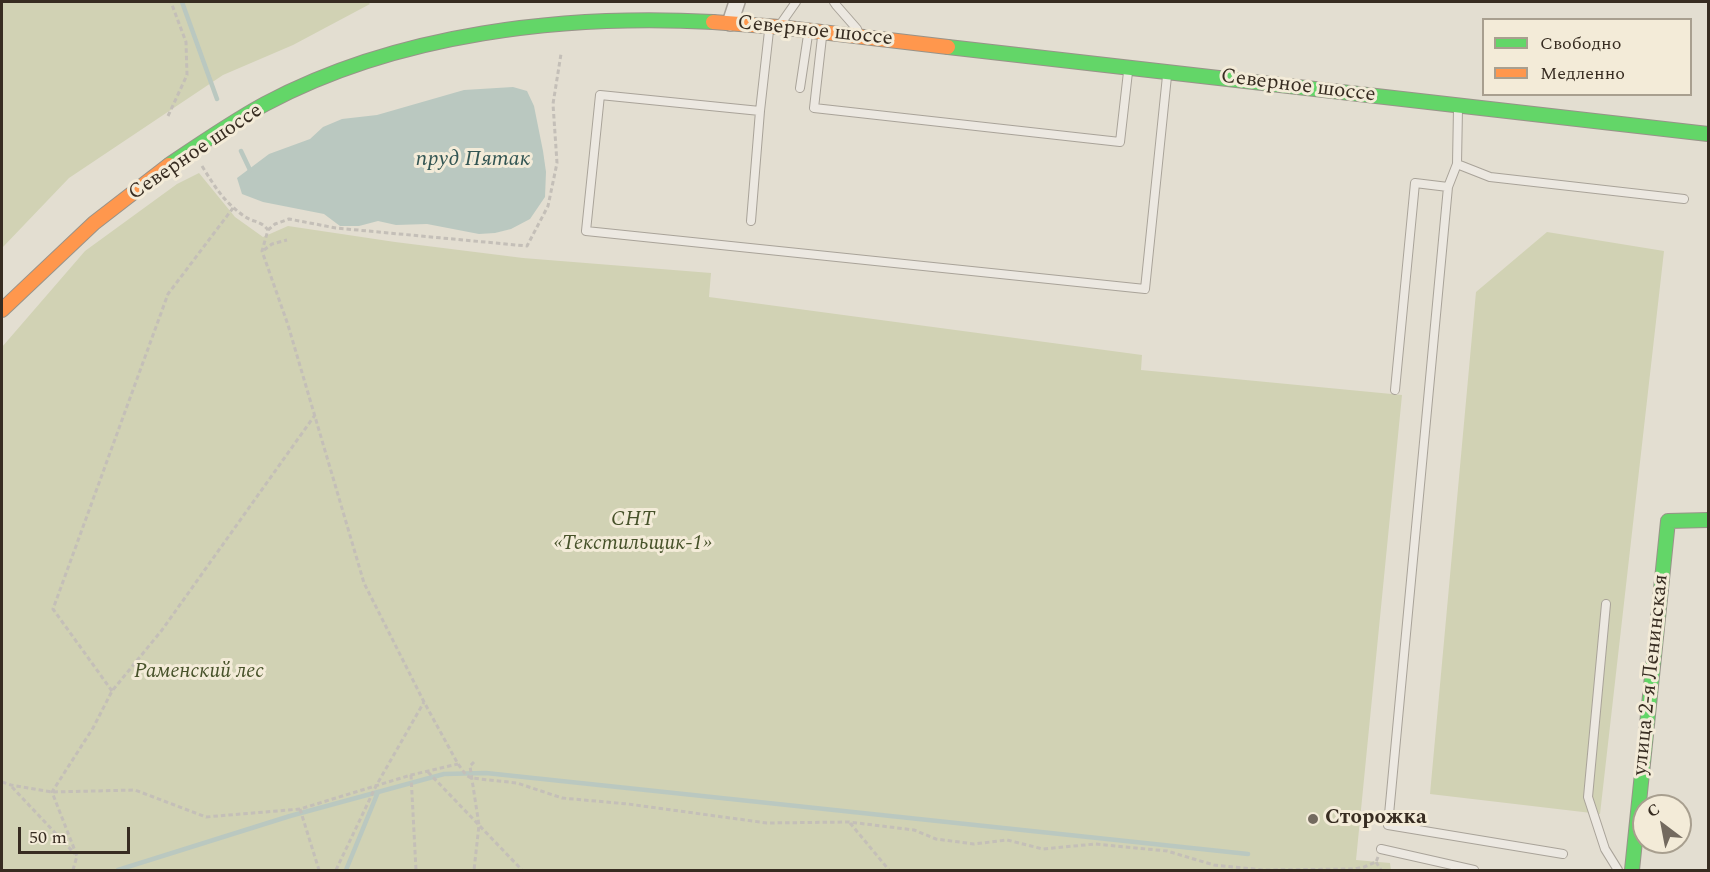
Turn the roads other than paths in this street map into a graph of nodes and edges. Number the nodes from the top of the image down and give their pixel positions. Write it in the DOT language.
graph roads {
  1 [pos="737,2"];
  2 [pos="796,2"];
  3 [pos="834,2"];
  4 [pos="730,23"];
  5 [pos="774,26"];
  6 [pos="816,32"];
  7 [pos="864,37"];
  8 [pos="1129,68"];
  9 [pos="1168,72"];
  10 [pos="800,88"];
  11 [pos="1458,105"];
  12 [pos="760,111"];
  13 [pos="1708,134"];
  14 [pos="1457,164"];
  15 [pos="1448,187"];
  16 [pos="1684,199"];
  17 [pos="751,221"];
  18 [pos="2,310"];
  19 [pos="1395,390"];
  20 [pos="1708,520"];
  21 [pos="1606,604"];
  22 [pos="1381,849"];
  23 [pos="1563,854"];
  24 [pos="1474,870"];
  25 [pos="1618,870"];
  26 [pos="1632,870"];
  1 -- 4 [label="street"];
  2 -- 5 [label="lane"];
  3 -- 7 [label="lane"];
  4 -- 5 [label="main road, Северное шоссе"];
  4 -- 18 [label="main road, Северное шоссе"];
  5 -- 6 [label="main road, Северное шоссе"];
  5 -- 12 [label="lane"];
  6 -- 7 [label="main road, Северное шоссе"];
  6 -- 8 [label="lane"];
  6 -- 10 [label="lane"];
  7 -- 8 [label="main road, Северное шоссе"];
  8 -- 9 [label="main road, Северное шоссе"];
  9 -- 11 [label="main road, Северное шоссе"];
  9 -- 12 [label="lane"];
  11 -- 13 [label="main road, Северное шоссе"];
  11 -- 14 [label="lane"];
  12 -- 17 [label="lane"];
  14 -- 15 [label="lane"];
  14 -- 16 [label="lane"];
  15 -- 19 [label="lane"];
  15 -- 23 [label="lane"];
  20 -- 26 [label="main road, улица 2-я Ленинская"];
  21 -- 25 [label="lane"];
  22 -- 24 [label="lane"];
}
